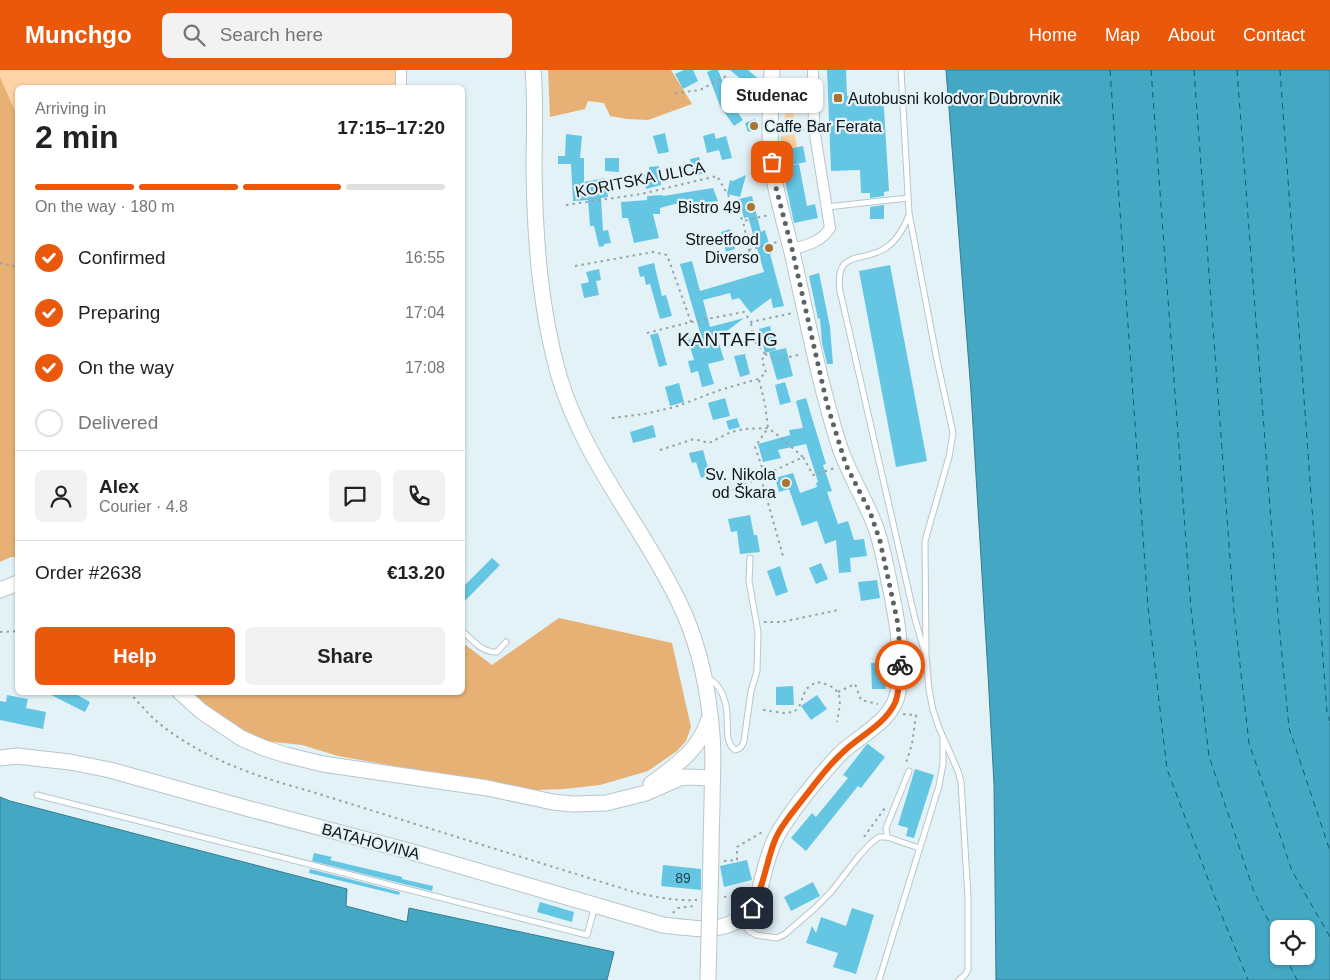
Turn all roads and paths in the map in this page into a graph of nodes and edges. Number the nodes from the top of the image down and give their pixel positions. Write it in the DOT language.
graph roads {
  1 [pos="401,70"];
  2 [pos="532,70"];
  3 [pos="772,70"];
  4 [pos="812,70"];
  5 [pos="901,70"];
  6 [pos="402,85"];
  7 [pos="675,93"];
  8 [pos="771,105"];
  9 [pos="814,128"];
  10 [pos="771,134"];
  11 [pos="908,198"];
  12 [pos="566,205"];
  13 [pos="827,207"];
  14 [pos="782,211"];
  15 [pos="910,213"];
  16 [pos="743,221"];
  17 [pos="790,244"];
  18 [pos="749,250"];
  19 [pos="715,262"];
  20 [pos="0,263"];
  21 [pos="15,266"];
  22 [pos="575,266"];
  23 [pos="805,310"];
  24 [pos="691,322"];
  25 [pos="751,322"];
  26 [pos="646,332"];
  27 [pos="814,351"];
  28 [pos="765,354"];
  29 [pos="758,379"];
  30 [pos="612,418"];
  31 [pos="768,428"];
  32 [pos="660,450"];
  33 [pos="803,457"];
  34 [pos="835,468"];
  35 [pos="765,476"];
  36 [pos="761,478"];
  37 [pos="728,493"];
  38 [pos="783,556"];
  39 [pos="750,558"];
  40 [pos="15,584"];
  41 [pos="0,590"];
  42 [pos="838,610"];
  43 [pos="756,622"];
  44 [pos="15,631"];
  45 [pos="0,632"];
  46 [pos="465,634"];
  47 [pos="506,642"];
  48 [pos="926,655"];
  49 [pos="705,678"];
  50 [pos="838,693"];
  51 [pos="132,695"];
  52 [pos="183,695"];
  53 [pos="882,705"];
  54 [pos="763,710"];
  55 [pos="898,714"];
  56 [pos="710,715"];
  57 [pos="837,722"];
  58 [pos="943,736"];
  59 [pos="0,758"];
  60 [pos="676,766"];
  61 [pos="907,769"];
  62 [pos="712,774"];
  63 [pos="37,795"];
  64 [pos="637,795"];
  65 [pos="884,809"];
  66 [pos="766,830"];
  67 [pos="887,837"];
  68 [pos="737,847"];
  69 [pos="919,848"];
  70 [pos="859,856"];
  71 [pos="746,894"];
  72 [pos="721,898"];
  73 [pos="701,900"];
  74 [pos="595,905"];
  75 [pos="696,906"];
  76 [pos="740,919"];
  77 [pos="663,925"];
  78 [pos="708,980"];
  79 [pos="879,980"];
  80 [pos="959,980"];
  1 -- 6 [label="street"];
  2 -- 49 [label="main road"];
  3 -- 8 [label="main road"];
  4 -- 9 [label="street"];
  5 -- 11 [label="lane"];
  7 -- 8 [label="path"];
  8 -- 10 [label="main road"];
  9 -- 10 [label="path"];
  9 -- 13 [label="street"];
  10 -- 14 [label="main road"];
  11 -- 13 [label="lane"];
  11 -- 15 [label="lane"];
  12 -- 16 [label="path, KORITSKA ULICA"];
  13 -- 17 [label="street"];
  14 -- 16 [label="path"];
  14 -- 17 [label="main road"];
  15 -- 48 [label="lane"];
  15 -- 48 [label="lane"];
  16 -- 18 [label="path"];
  17 -- 18 [label="path"];
  17 -- 23 [label="main road"];
  18 -- 19 [label="path"];
  20 -- 21 [label="path"];
  22 -- 24 [label="path"];
  23 -- 25 [label="path"];
  23 -- 27 [label="main road"];
  24 -- 25 [label="path"];
  24 -- 26 [label="path"];
  25 -- 28 [label="path"];
  27 -- 28 [label="path"];
  27 -- 76 [label="main road"];
  28 -- 29 [label="path"];
  29 -- 30 [label="path"];
  29 -- 31 [label="path"];
  31 -- 32 [label="path"];
  31 -- 33 [label="path"];
  31 -- 35 [label="path"];
  33 -- 34 [label="path"];
  33 -- 35 [label="path"];
  35 -- 36 [label="path"];
  36 -- 37 [label="path"];
  36 -- 38 [label="path"];
  39 -- 43 [label="lane"];
  40 -- 41 [label="main road"];
  42 -- 43 [label="path"];
  43 -- 49 [label="lane"];
  44 -- 45 [label="path"];
  46 -- 47 [label="lane"];
  48 -- 58 [label="lane"];
  49 -- 56 [label="main road"];
  50 -- 53 [label="path"];
  50 -- 54 [label="path"];
  50 -- 57 [label="path"];
  51 -- 73 [label="path"];
  52 -- 64 [label="main road"];
  55 -- 61 [label="path"];
  56 -- 60 [label="main road"];
  56 -- 62 [label="main road"];
  58 -- 69 [label="lane"];
  58 -- 80 [label="lane"];
  59 -- 74 [label="main road, BATAHOVINA"];
  60 -- 62 [label="main road"];
  60 -- 64 [label="main road"];
  61 -- 67 [label="lane"];
  62 -- 64 [label="main road"];
  62 -- 78 [label="main road, bridge"];
  63 -- 74 [label="lane"];
  65 -- 70 [label="path"];
  66 -- 68 [label="path"];
  67 -- 69 [label="lane"];
  67 -- 70 [label="lane"];
  69 -- 79 [label="lane"];
  70 -- 76 [label="lane"];
  71 -- 72 [label="path"];
  74 -- 77 [label="main road, BATAHOVINA"];
  75 -- 77 [label="path"];
  76 -- 77 [label="main road, BATAHOVINA"];
}
